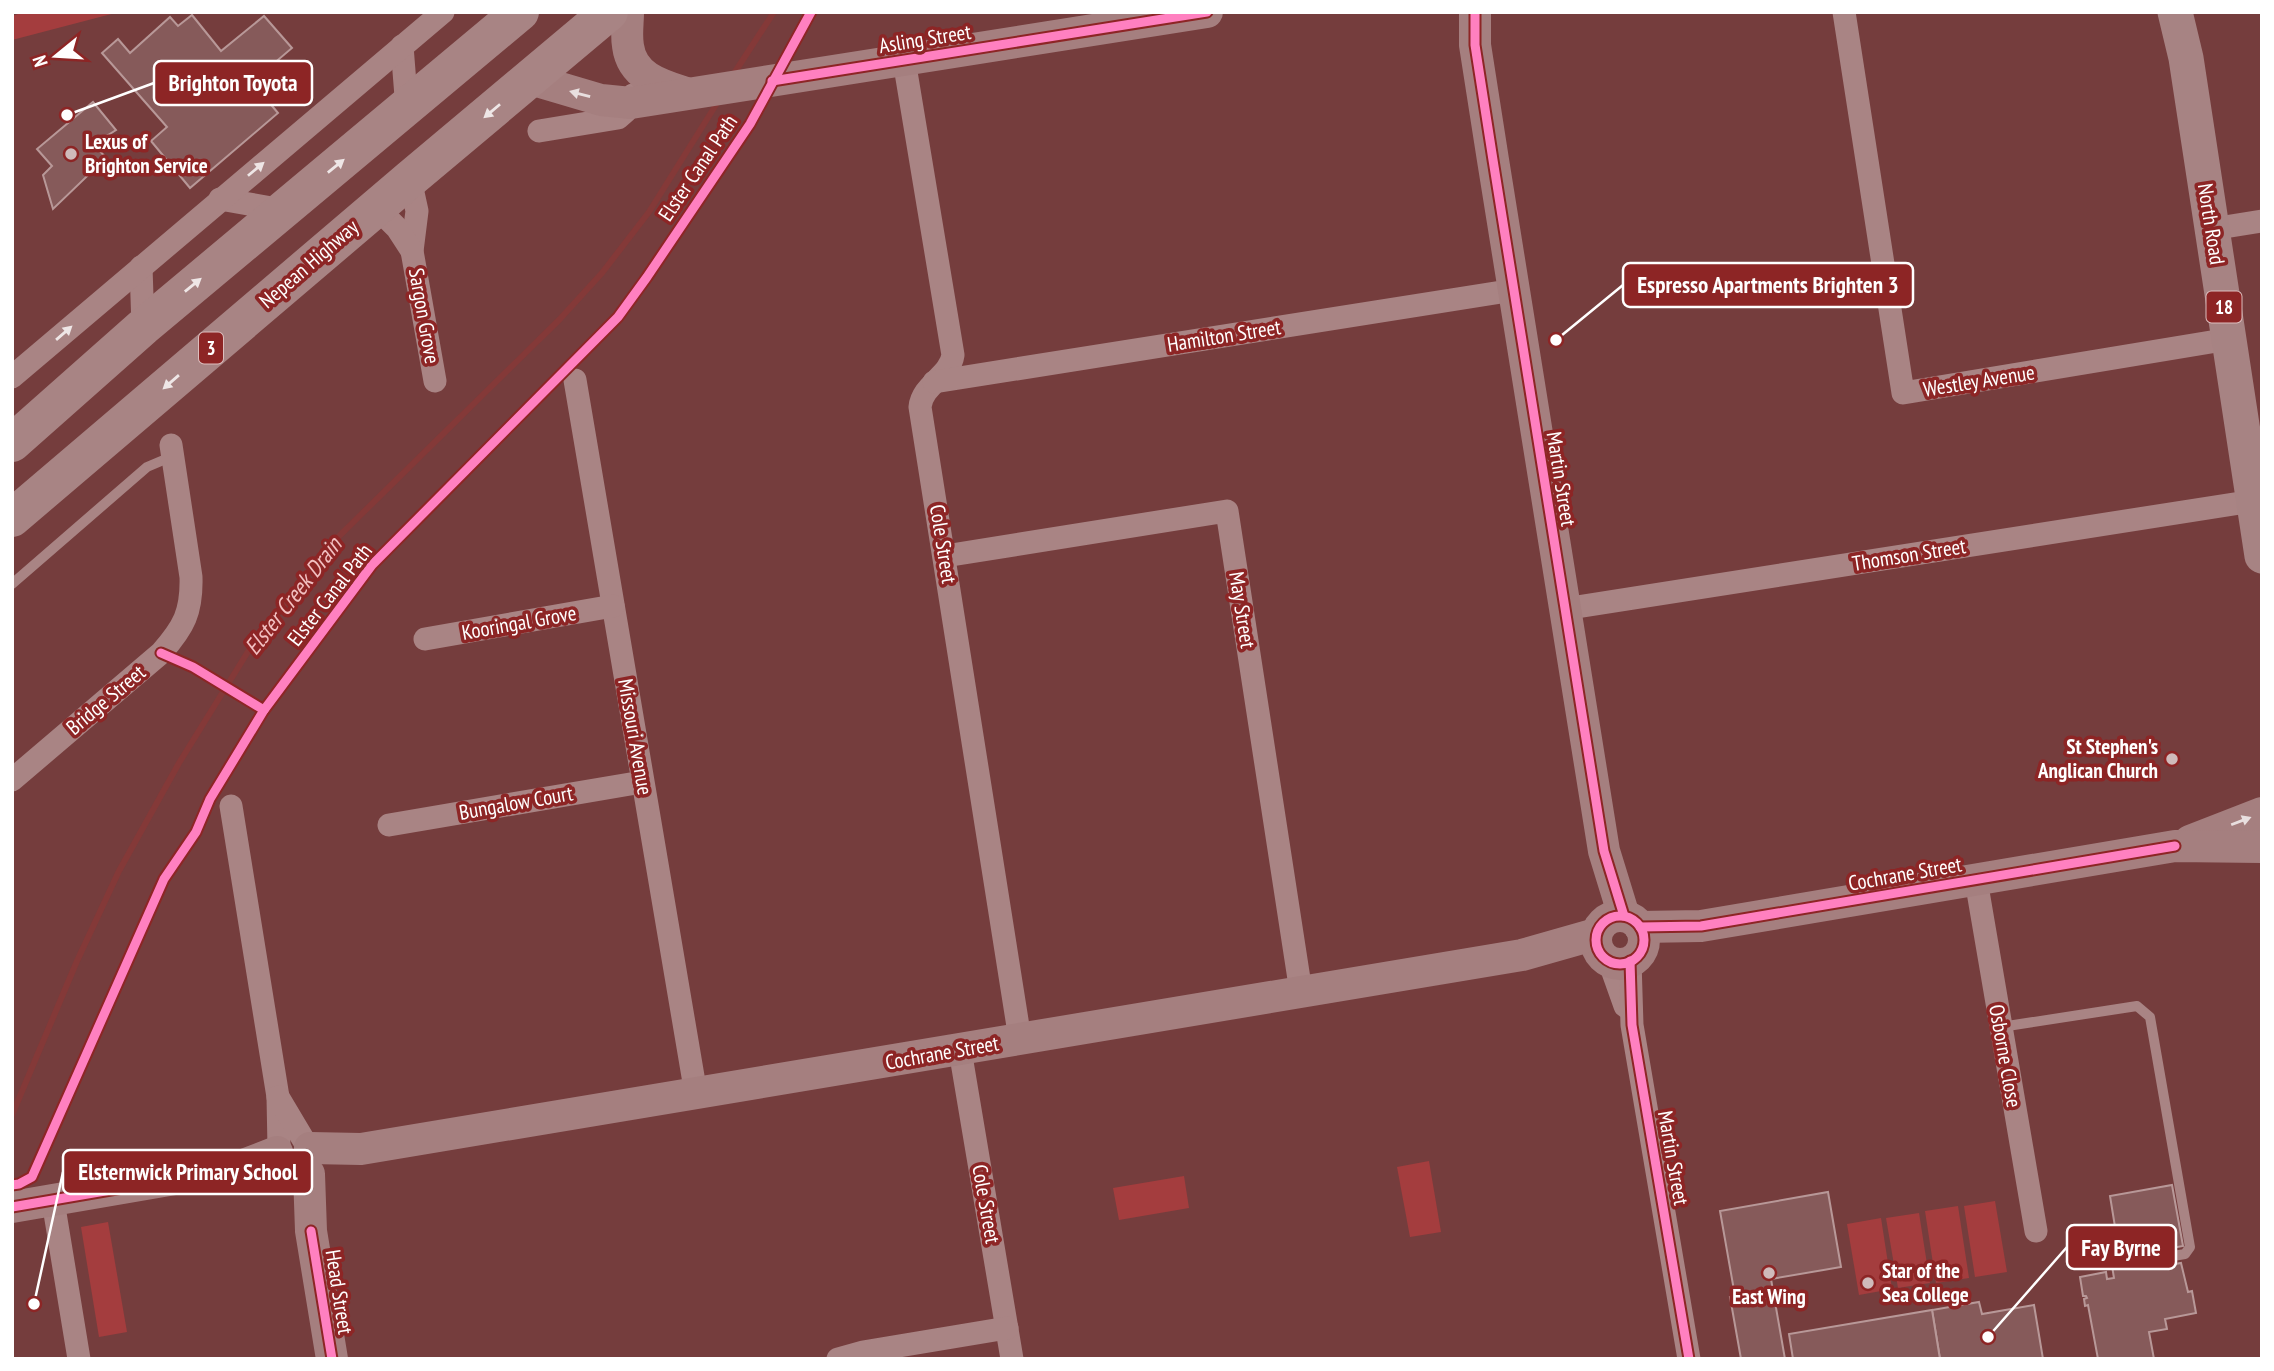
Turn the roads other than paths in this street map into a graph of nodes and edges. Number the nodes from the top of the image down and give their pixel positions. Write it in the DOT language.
graph roads {
  1 [pos="443,12"];
  2 [pos="520,12"];
  3 [pos="609,12"];
  4 [pos="628,12"];
  5 [pos="1207,12"];
  6 [pos="1465,12"];
  7 [pos="1475,12"];
  8 [pos="1843,12"];
  9 [pos="2175,12"];
  10 [pos="2184,12"];
  11 [pos="1475,45"];
  12 [pos="402,46"];
  13 [pos="2186,58"];
  14 [pos="905,60"];
  15 [pos="639,71"];
  16 [pos="530,79"];
  17 [pos="690,94"];
  18 [pos="631,103"];
  19 [pos="407,109"];
  20 [pos="539,131"];
  21 [pos="443,152"];
  22 [pos="410,178"];
  23 [pos="220,199"];
  24 [pos="376,207"];
  25 [pos="283,210"];
  26 [pos="2262,221"];
  27 [pos="2212,229"];
  28 [pos="412,251"];
  29 [pos="141,267"];
  30 [pos="1514,290"];
  31 [pos="143,327"];
  32 [pos="2229,340"];
  33 [pos="12,377"];
  34 [pos="575,380"];
  35 [pos="435,381"];
  36 [pos="934,382"];
  37 [pos="12,443"];
  38 [pos="172,450"];
  39 [pos="2253,501"];
  40 [pos="12,518"];
  41 [pos="945,556"];
  42 [pos="2262,556"];
  43 [pos="12,584"];
  44 [pos="613,606"];
  45 [pos="1564,609"];
  46 [pos="425,639"];
  47 [pos="12,780"];
  48 [pos="642,782"];
  49 [pos="232,806"];
  50 [pos="2262,813"];
  51 [pos="389,825"];
  52 [pos="2175,846"];
  53 [pos="2262,847"];
  54 [pos="1976,880"];
  55 [pos="1618,940"];
  56 [pos="1301,992"];
  57 [pos="2000,1027"];
  58 [pos="1020,1040"];
  59 [pos="960,1049"];
  60 [pos="696,1094"];
  61 [pos="296,1161"];
  62 [pos="53,1201"];
  63 [pos="12,1207"];
  64 [pos="2036,1231"];
  65 [pos="2131,1263"];
  66 [pos="1007,1328"];
  67 [pos="79,1359"];
  68 [pos="332,1359"];
  69 [pos="838,1359"];
  70 [pos="1012,1359"];
  71 [pos="1689,1359"];
  1 -- 12 [label="street"];
  2 -- 19 [label="highway"];
  3 -- 16 [label="highway, Nepean Highway / 3"];
  4 -- 15 [label="street"];
  5 -- 14 [label="street, Asling Street"];
  6 -- 11 [label="street, Martin Street"];
  7 -- 11 [label="street, Martin Street"];
  8 -- 32 [label="street, Westley Avenue"];
  9 -- 13 [label="main road, North Road / 18"];
  10 -- 13 [label="main road, North Road / 18"];
  11 -- 30 [label="street, Martin Street"];
  12 -- 19 [label="street"];
  23 -- 12 [label="street, one-way"];
  13 -- 27 [label="main road, North Road / 18"];
  14 -- 17 [label="street, Asling Street"];
  14 -- 36 [label="street, Cole Street"];
  15 -- 17 [label="street, Asling Street"];
  15 -- 18 [label="street"];
  18 -- 16 [label="street, Asling Street, one-way"];
  16 -- 21 [label="highway, Nepean Highway / 3, one-way"];
  17 -- 18 [label="street, Asling Street"];
  18 -- 20 [label="street, Asling Street"];
  19 -- 21 [label="highway"];
  25 -- 19 [label="highway, one-way"];
  21 -- 22 [label="highway, Nepean Highway / 3"];
  22 -- 24 [label="highway, Nepean Highway / 3"];
  22 -- 28 [label="street, Sargon Grove"];
  23 -- 25 [label="street"];
  23 -- 29 [label="street"];
  24 -- 28 [label="street, Sargon Grove"];
  24 -- 40 [label="highway, Nepean Highway / 3, one-way"];
  31 -- 25 [label="highway, one-way"];
  26 -- 27 [label="street"];
  27 -- 32 [label="main road, North Road / 18"];
  28 -- 35 [label="street, Sargon Grove"];
  29 -- 31 [label="street"];
  33 -- 29 [label="street, one-way"];
  30 -- 36 [label="street, Hamilton Street"];
  30 -- 45 [label="street, Martin Street"];
  31 -- 37 [label="highway"];
  32 -- 39 [label="main road, North Road / 18"];
  34 -- 44 [label="street, Missouri Avenue"];
  36 -- 41 [label="street, Cole Street"];
  38 -- 43 [label="lane"];
  38 -- 47 [label="street, Bridge Street"];
  39 -- 42 [label="main road, North Road / 18"];
  39 -- 45 [label="street, Thomson Street"];
  41 -- 56 [label="street, May Street"];
  41 -- 58 [label="street, Cole Street"];
  44 -- 46 [label="street, Kooringal Grove"];
  44 -- 48 [label="street, Missouri Avenue"];
  45 -- 55 [label="street, Martin Street"];
  48 -- 51 [label="street, Bungalow Court"];
  48 -- 60 [label="street, Missouri Avenue"];
  49 -- 61 [label="street, Head Street"];
  52 -- 50 [label="street, Cochrane Street, one-way"];
  52 -- 53 [label="street, Cochrane Street"];
  52 -- 54 [label="street, Cochrane Street"];
  54 -- 55 [label="street, Cochrane Street"];
  54 -- 57 [label="street, Osborne Close"];
  55 -- 56 [label="street, Cochrane Street"];
  55 -- 71 [label="street, Martin Street"];
  56 -- 58 [label="street, Cochrane Street"];
  57 -- 64 [label="street, Osborne Close"];
  57 -- 65 [label="lane"];
  58 -- 59 [label="street, Cochrane Street"];
  59 -- 60 [label="street, Cochrane Street"];
  59 -- 66 [label="street, Cole Street"];
  60 -- 61 [label="street, Cochrane Street"];
  61 -- 62 [label="street, Cochrane Street"];
  61 -- 68 [label="street, Head Street"];
  62 -- 63 [label="street, Cochrane Street"];
  62 -- 67 [label="street"];
  66 -- 69 [label="street"];
  66 -- 70 [label="street, Cole Street"];
}
